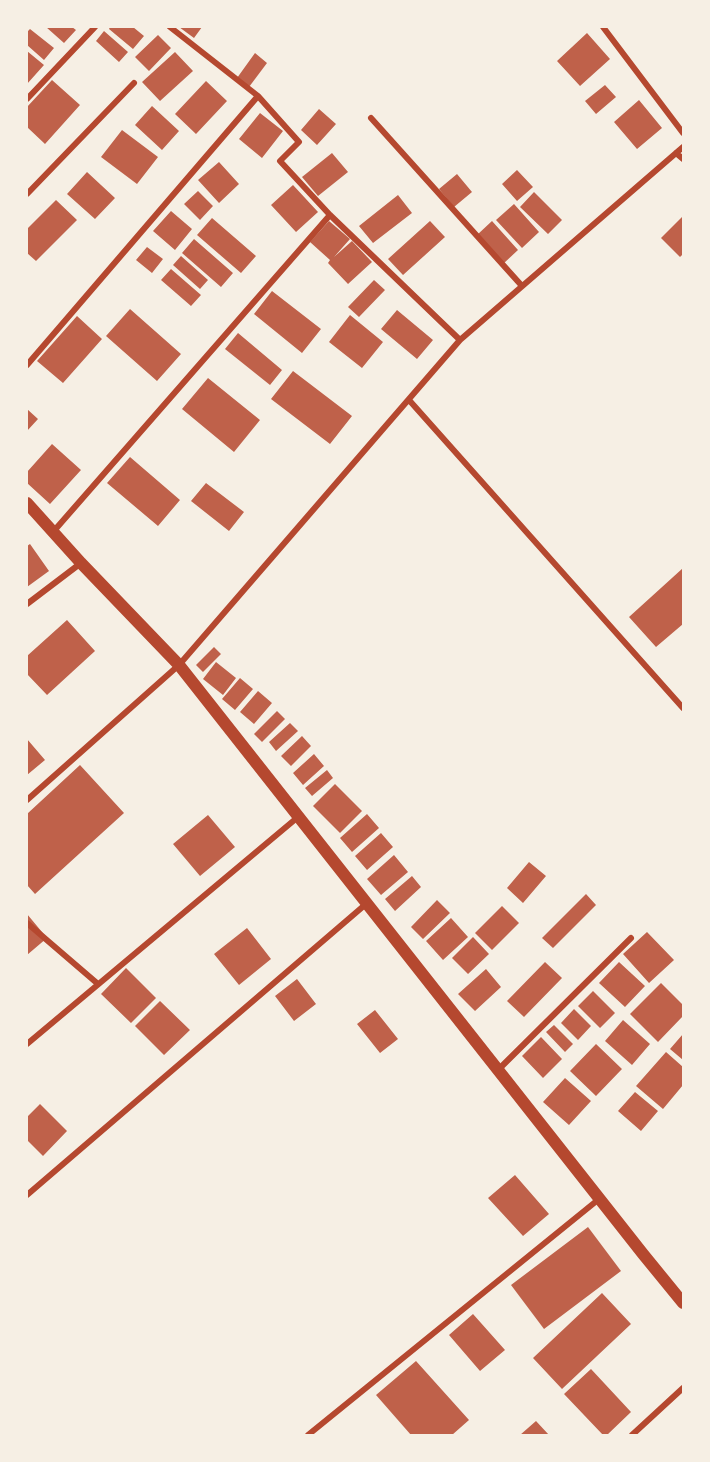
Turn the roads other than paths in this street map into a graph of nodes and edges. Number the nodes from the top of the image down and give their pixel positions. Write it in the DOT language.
graph roads {
  1 [pos="95,27"];
  2 [pos="170,27"];
  3 [pos="603,27"];
  4 [pos="134,83"];
  5 [pos="258,96"];
  6 [pos="27,99"];
  7 [pos="370,118"];
  8 [pos="683,133"];
  9 [pos="683,147"];
  10 [pos="676,153"];
  11 [pos="683,159"];
  12 [pos="27,194"];
  13 [pos="330,215"];
  14 [pos="522,286"];
  15 [pos="460,340"];
  16 [pos="27,365"];
  17 [pos="409,400"];
  18 [pos="27,503"];
  19 [pos="53,532"];
  20 [pos="81,563"];
  21 [pos="27,603"];
  22 [pos="179,665"];
  23 [pos="683,708"];
  24 [pos="27,800"];
  25 [pos="299,817"];
  26 [pos="367,903"];
  27 [pos="27,923"];
  28 [pos="632,938"];
  29 [pos="99,984"];
  30 [pos="27,1044"];
  31 [pos="498,1070"];
  32 [pos="27,1195"];
  33 [pos="599,1199"];
  34 [pos="683,1303"];
  35 [pos="683,1388"];
  36 [pos="308,1435"];
  37 [pos="632,1435"];
  1 -- 6 [label="street"];
  2 -- 5 [label="street"];
  3 -- 8 [label="street"];
  4 -- 12 [label="street"];
  5 -- 13 [label="street"];
  5 -- 16 [label="street"];
  7 -- 14 [label="street"];
  9 -- 10 [label="street"];
  10 -- 11 [label="street"];
  10 -- 14 [label="street"];
  13 -- 15 [label="street"];
  13 -- 19 [label="street"];
  14 -- 15 [label="street"];
  15 -- 17 [label="street"];
  17 -- 22 [label="street"];
  17 -- 23 [label="street"];
  18 -- 19 [label="main road"];
  19 -- 20 [label="main road"];
  20 -- 21 [label="street"];
  20 -- 22 [label="main road"];
  22 -- 24 [label="street"];
  22 -- 25 [label="main road"];
  25 -- 26 [label="main road"];
  25 -- 29 [label="street"];
  26 -- 31 [label="main road"];
  26 -- 32 [label="street"];
  27 -- 29 [label="street"];
  28 -- 31 [label="street"];
  29 -- 30 [label="street"];
  31 -- 33 [label="main road"];
  33 -- 34 [label="main road"];
  33 -- 36 [label="street"];
  35 -- 37 [label="street"];
}
